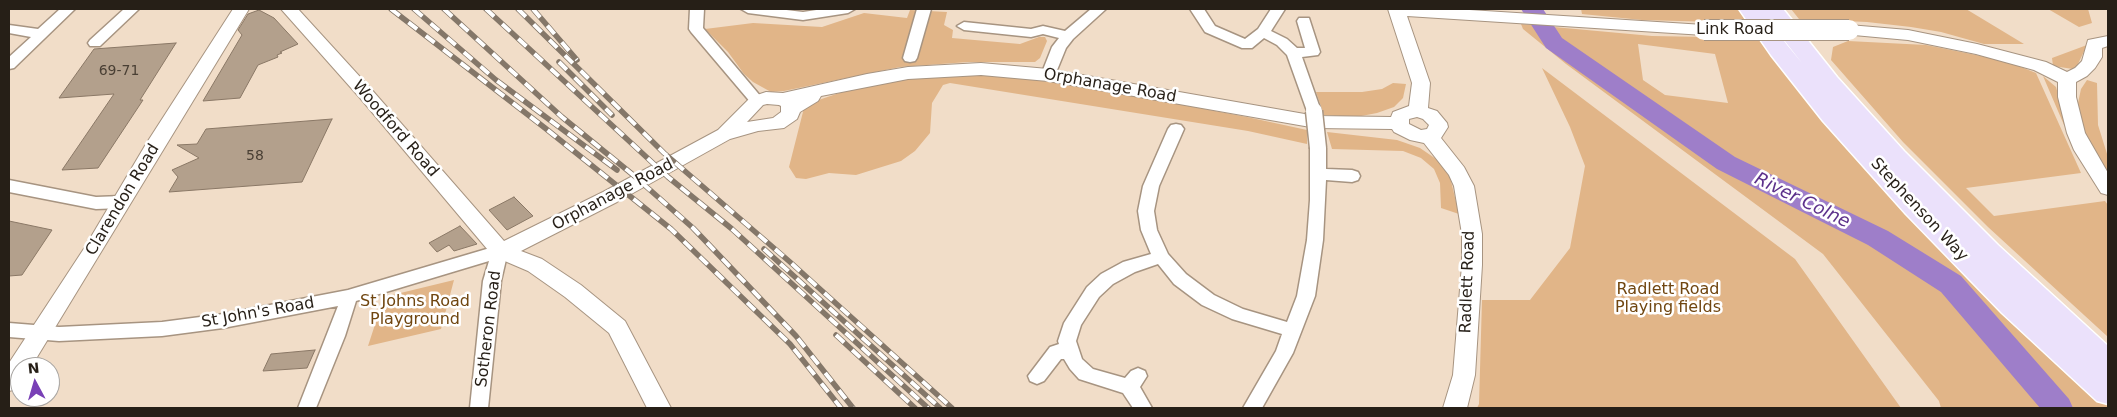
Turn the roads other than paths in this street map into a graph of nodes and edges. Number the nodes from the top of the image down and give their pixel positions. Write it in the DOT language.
graph roads {
  1 [pos="68,9"];
  2 [pos="132,9"];
  3 [pos="289,9"];
  4 [pos="697,9"];
  5 [pos="748,9"];
  6 [pos="848,9"];
  7 [pos="924,9"];
  8 [pos="1099,9"];
  9 [pos="1197,9"];
  10 [pos="1278,9"];
  11 [pos="1396,9"];
  12 [pos="1750,9"];
  13 [pos="1772,9"];
  14 [pos="242,12"];
  15 [pos="1304,21"];
  16 [pos="964,26"];
  17 [pos="9,29"];
  18 [pos="1263,32"];
  19 [pos="41,34"];
  20 [pos="1068,36"];
  21 [pos="2108,41"];
  22 [pos="95,43"];
  23 [pos="1293,52"];
  24 [pos="2101,53"];
  25 [pos="910,58"];
  26 [pos="9,65"];
  27 [pos="1048,75"];
  28 [pos="2067,79"];
  29 [pos="787,104"];
  30 [pos="1418,111"];
  31 [pos="754,113"];
  32 [pos="1399,124"];
  33 [pos="1176,129"];
  34 [pos="1429,136"];
  35 [pos="1318,174"];
  36 [pos="1352,176"];
  37 [pos="9,186"];
  38 [pos="2108,188"];
  39 [pos="122,202"];
  40 [pos="500,251"];
  41 [pos="1160,257"];
  42 [pos="348,297"];
  43 [pos="9,330"];
  44 [pos="41,331"];
  45 [pos="1294,331"];
  46 [pos="1069,351"];
  47 [pos="2108,364"];
  48 [pos="1036,376"];
  49 [pos="9,382"];
  50 [pos="2108,392"];
  51 [pos="307,408"];
  52 [pos="479,408"];
  53 [pos="659,408"];
  54 [pos="1143,408"];
  55 [pos="1252,408"];
  56 [pos="1455,408"];
  1 -- 19 [label="street"];
  2 -- 22 [label="street"];
  3 -- 40 [label="street, Woodford Road"];
  4 -- 31 [label="street"];
  5 -- 6 [label="street"];
  7 -- 25 [label="street"];
  8 -- 20 [label="street"];
  9 -- 18 [label="street"];
  10 -- 18 [label="street"];
  11 -- 28 [label="street, Link Road, bridge"];
  11 -- 30 [label="street"];
  12 -- 50 [label="main road, Stephenson Way"];
  13 -- 47 [label="main road, Stephenson Way"];
  14 -- 39 [label="street, Clarendon Road"];
  15 -- 23 [label="street"];
  16 -- 20 [label="street"];
  17 -- 19 [label="street"];
  18 -- 23 [label="street"];
  19 -- 26 [label="street"];
  20 -- 27 [label="street"];
  21 -- 24 [label="street"];
  23 -- 35 [label="street, bridge"];
  24 -- 28 [label="street"];
  27 -- 29 [label="street, Orphanage Road"];
  27 -- 32 [label="street, Orphanage Road"];
  28 -- 38 [label="street"];
  29 -- 31 [label="street, Orphanage Road"];
  29 -- 31 [label="street, Orphanage Road"];
  30 -- 32 [label="street"];
  30 -- 34 [label="street"];
  31 -- 40 [label="street, Orphanage Road"];
  32 -- 34 [label="street"];
  33 -- 41 [label="street"];
  34 -- 56 [label="street, Radlett Road"];
  35 -- 36 [label="street"];
  35 -- 45 [label="street"];
  37 -- 39 [label="street"];
  39 -- 44 [label="street, Clarendon Road"];
  40 -- 42 [label="street, St John's Road"];
  40 -- 52 [label="street, Sotheron Road"];
  40 -- 53 [label="street"];
  41 -- 45 [label="street"];
  41 -- 46 [label="street"];
  42 -- 44 [label="street, St John's Road"];
  42 -- 51 [label="street"];
  43 -- 44 [label="street, St John's Road"];
  44 -- 49 [label="street, Clarendon Road"];
  45 -- 55 [label="street"];
  46 -- 48 [label="street"];
  46 -- 54 [label="street"];
}
